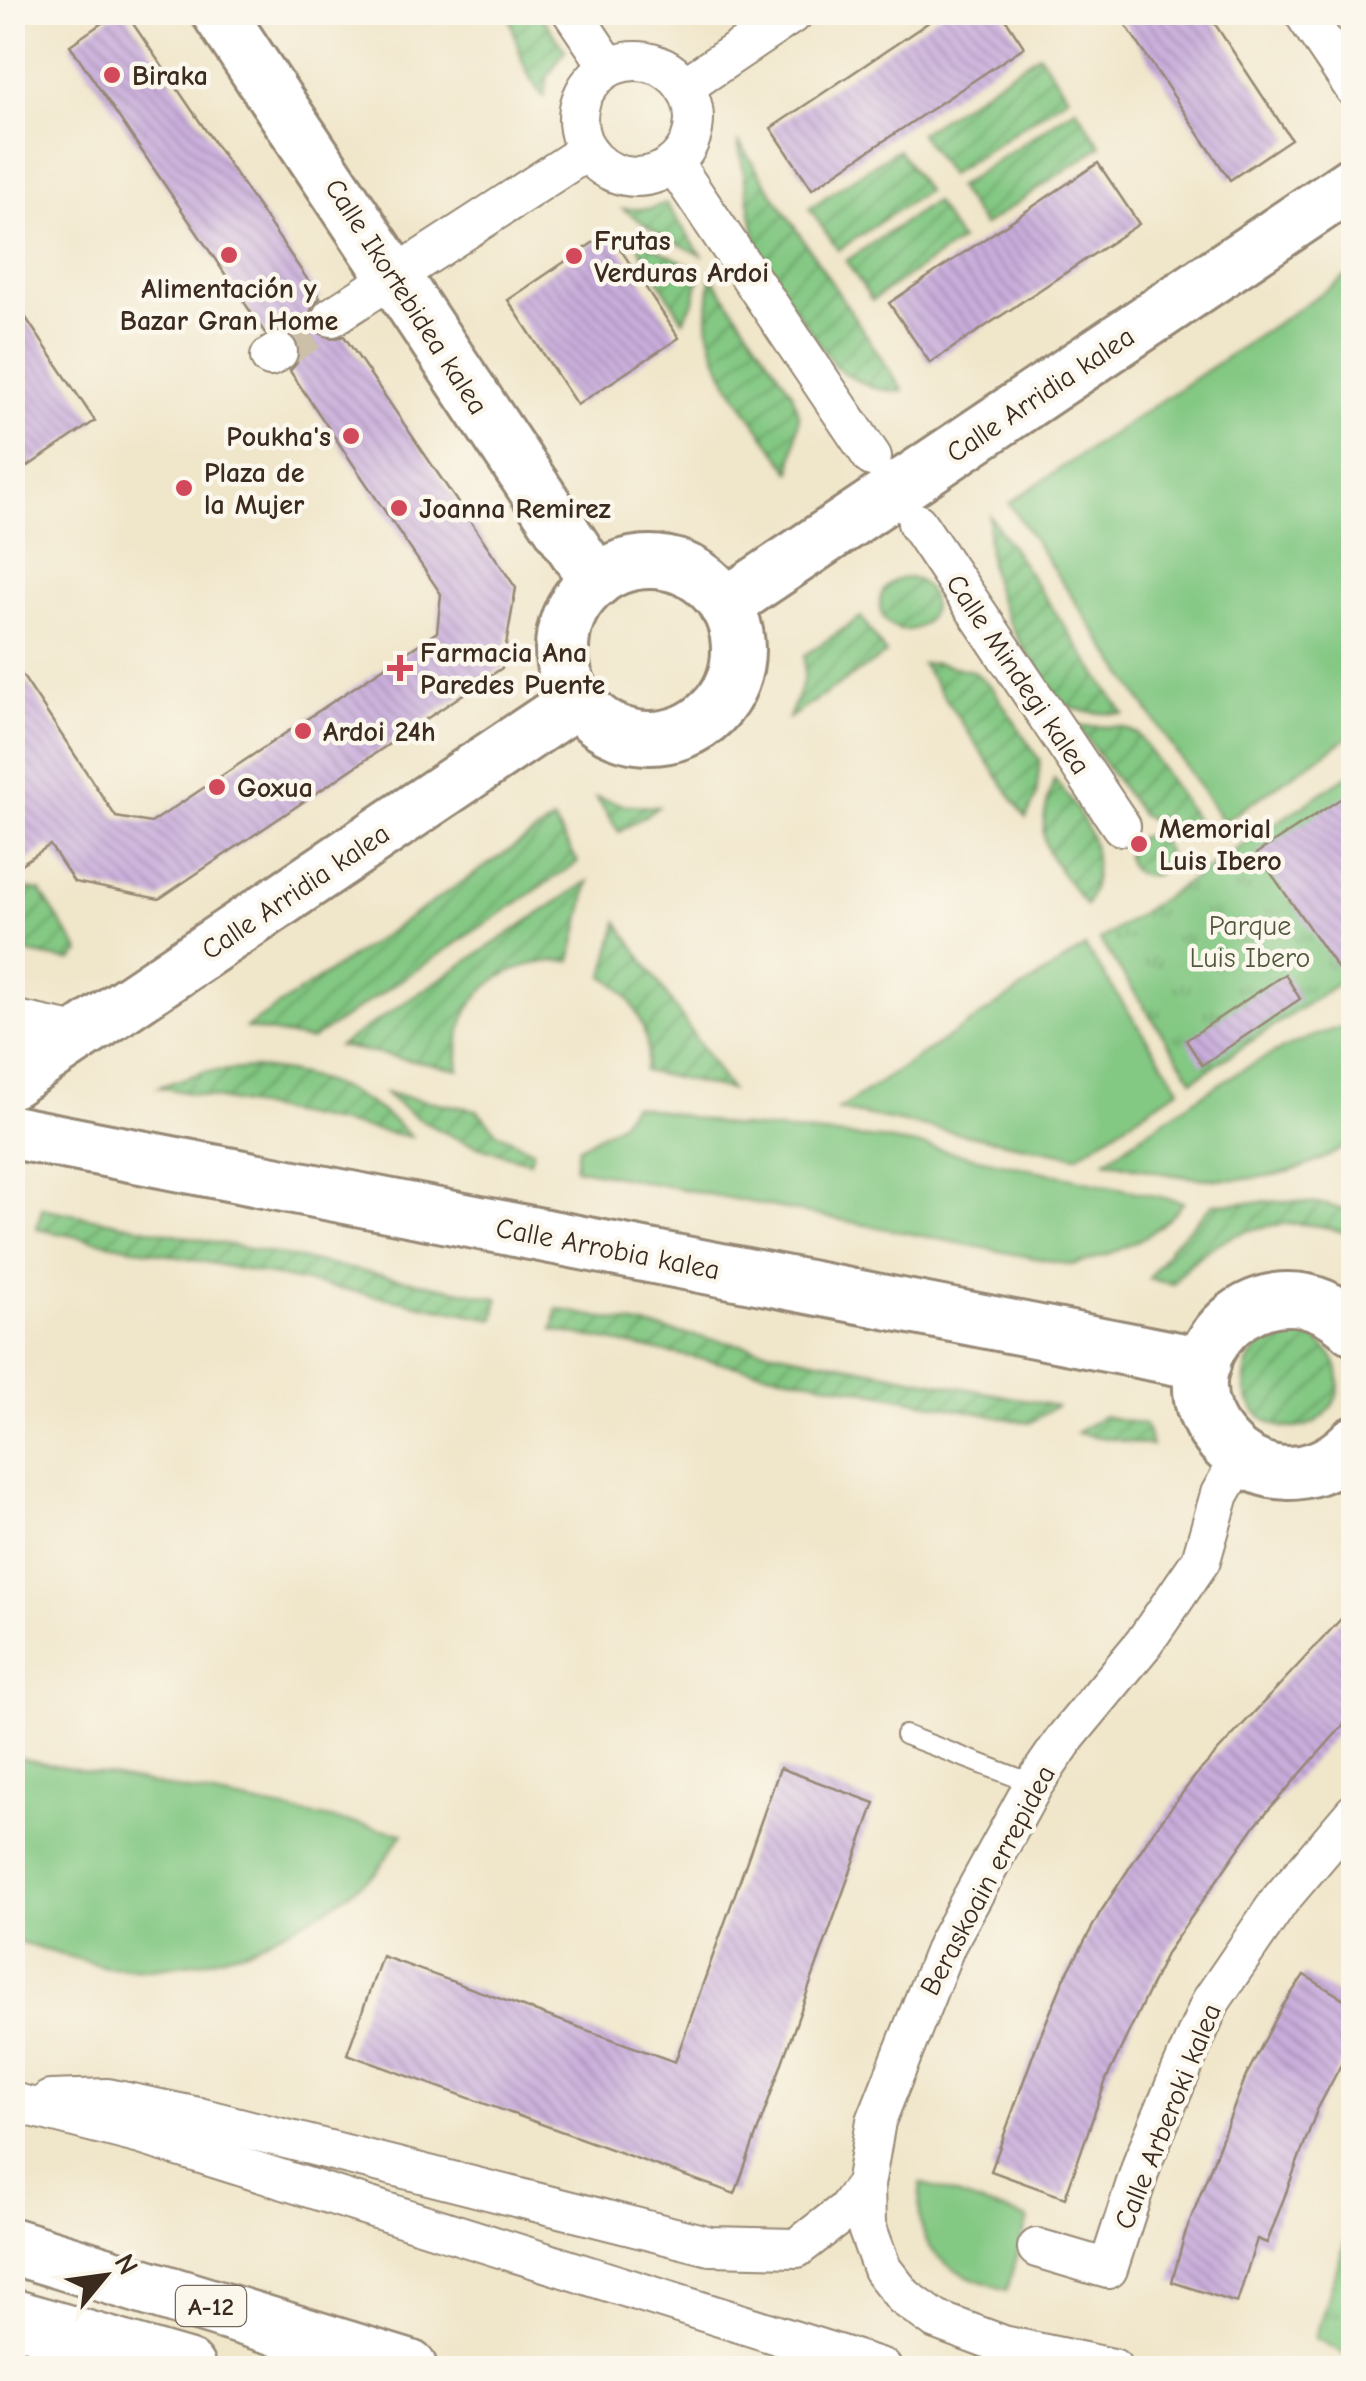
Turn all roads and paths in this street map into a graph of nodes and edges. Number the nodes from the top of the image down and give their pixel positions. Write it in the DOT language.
graph roads {
  1 [pos="218,12"];
  2 [pos="572,12"];
  3 [pos="795,12"];
  4 [pos="1303,12"];
  5 [pos="609,68"];
  6 [pos="684,87"];
  7 [pos="1354,88"];
  8 [pos="587,151"];
  9 [pos="674,164"];
  10 [pos="1354,182"];
  11 [pos="394,277"];
  12 [pos="332,317"];
  13 [pos="872,458"];
  14 [pos="916,523"];
  15 [pos="596,581"];
  16 [pos="726,605"];
  17 [pos="578,700"];
  18 [pos="1121,826"];
  19 [pos="12,1019"];
  20 [pos="82,1034"];
  21 [pos="12,1081"];
  22 [pos="12,1132"];
  23 [pos="1354,1328"];
  24 [pos="1204,1364"];
  25 [pos="1354,1443"];
  26 [pos="1240,1459"];
  27 [pos="905,1734"];
  28 [pos="1034,1784"];
  29 [pos="1354,1814"];
  30 [pos="1354,1853"];
  31 [pos="1302,1873"];
  32 [pos="12,2102"];
  33 [pos="864,2184"];
  34 [pos="12,2246"];
  35 [pos="1037,2248"];
  36 [pos="12,2316"];
  37 [pos="186,2368"];
  38 [pos="409,2368"];
  39 [pos="882,2368"];
  40 [pos="1113,2368"];
  1 -- 11 [label="street, Calle Ikortebidea kalea"];
  2 -- 5 [label="street"];
  3 -- 6 [label="street"];
  4 -- 7 [label="street"];
  5 -- 6 [label="street"];
  5 -- 8 [label="street"];
  6 -- 9 [label="street"];
  8 -- 9 [label="street"];
  8 -- 11 [label="street"];
  9 -- 13 [label="street"];
  10 -- 16 [label="street, Calle Arridia kalea"];
  11 -- 12 [label="street"];
  11 -- 15 [label="street, Calle Ikortebidea kalea"];
  14 -- 18 [label="street, Calle Mindegi kalea"];
  15 -- 16 [label="street"];
  15 -- 17 [label="street"];
  16 -- 17 [label="street"];
  17 -- 20 [label="street, Calle Arridia kalea"];
  19 -- 20 [label="street"];
  20 -- 21 [label="street, Calle Arridia kalea"];
  22 -- 24 [label="street, Calle Arrobia kalea"];
  23 -- 24 [label="street"];
  24 -- 26 [label="street"];
  25 -- 26 [label="street"];
  26 -- 28 [label="street, Beraskoain errepidea"];
  27 -- 28 [label="lane"];
  28 -- 33 [label="street, Beraskoain errepidea"];
  29 -- 31 [label="street, Calle Arberoki kalea"];
  30 -- 31 [label="street"];
  31 -- 35 [label="street, Calle Arberoki kalea"];
  32 -- 33 [label="street"];
  32 -- 39 [label="street"];
  33 -- 40 [label="street, Beraskoain errepidea"];
  34 -- 38 [label="highway, A-12"];
  36 -- 37 [label="highway, A-12"];
}
